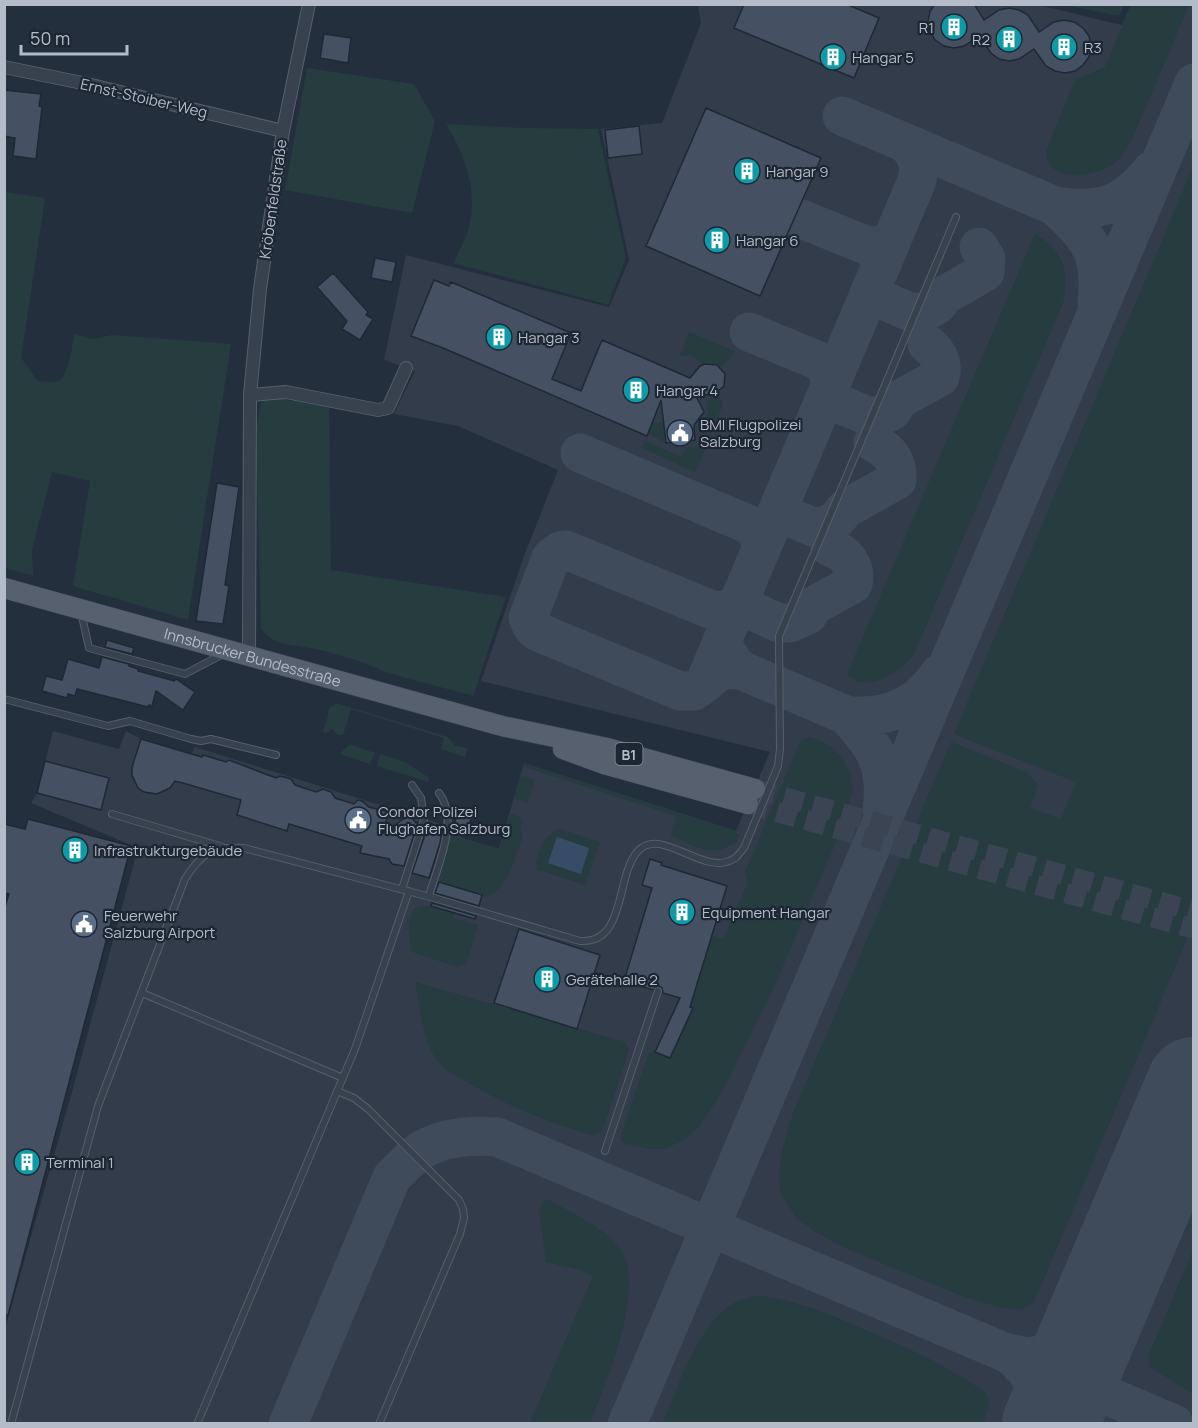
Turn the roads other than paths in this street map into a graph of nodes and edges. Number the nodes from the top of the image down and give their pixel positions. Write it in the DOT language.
graph roads {
  1 [pos="309,4"];
  2 [pos="4,67"];
  3 [pos="283,131"];
  4 [pos="956,217"];
  5 [pos="406,368"];
  6 [pos="250,395"];
  7 [pos="8,591"];
  8 [pos="80,609"];
  9 [pos="229,651"];
  10 [pos="249,657"];
  11 [pos="4,699"];
  12 [pos="276,755"];
  13 [pos="412,785"];
  14 [pos="439,793"];
  15 [pos="751,797"];
  16 [pos="112,814"];
  17 [pos="224,847"];
  18 [pos="406,890"];
  19 [pos="429,896"];
  20 [pos="657,991"];
  21 [pos="141,993"];
  22 [pos="343,1078"];
  23 [pos="337,1091"];
  24 [pos="605,1151"];
  25 [pos="11,1424"];
  26 [pos="197,1424"];
  27 [pos="379,1424"];
  1 -- 3 [label="street, Kröbenfeldstraße"];
  2 -- 3 [label="street, Ernst-Stoiber-Weg"];
  3 -- 6 [label="street, Kröbenfeldstraße"];
  4 -- 19 [label="lane"];
  5 -- 6 [label="street"];
  6 -- 10 [label="street, Kröbenfeldstraße"];
  7 -- 8 [label="main road, Innsbrucker Bundesstraße / B1"];
  8 -- 9 [label="main road, Innsbrucker Bundesstraße / B1"];
  8 -- 9 [label="lane"];
  9 -- 10 [label="main road, Innsbrucker Bundesstraße / B1"];
  10 -- 15 [label="main road, Innsbrucker Bundesstraße / B1"];
  11 -- 12 [label="lane"];
  13 -- 18 [label="lane"];
  14 -- 19 [label="lane"];
  16 -- 17 [label="lane"];
  17 -- 18 [label="lane"];
  17 -- 21 [label="lane"];
  18 -- 19 [label="lane"];
  18 -- 22 [label="lane"];
  20 -- 24 [label="lane"];
  21 -- 22 [label="lane"];
  21 -- 25 [label="lane"];
  22 -- 23 [label="lane"];
  23 -- 26 [label="lane"];
  23 -- 27 [label="lane"];
}
